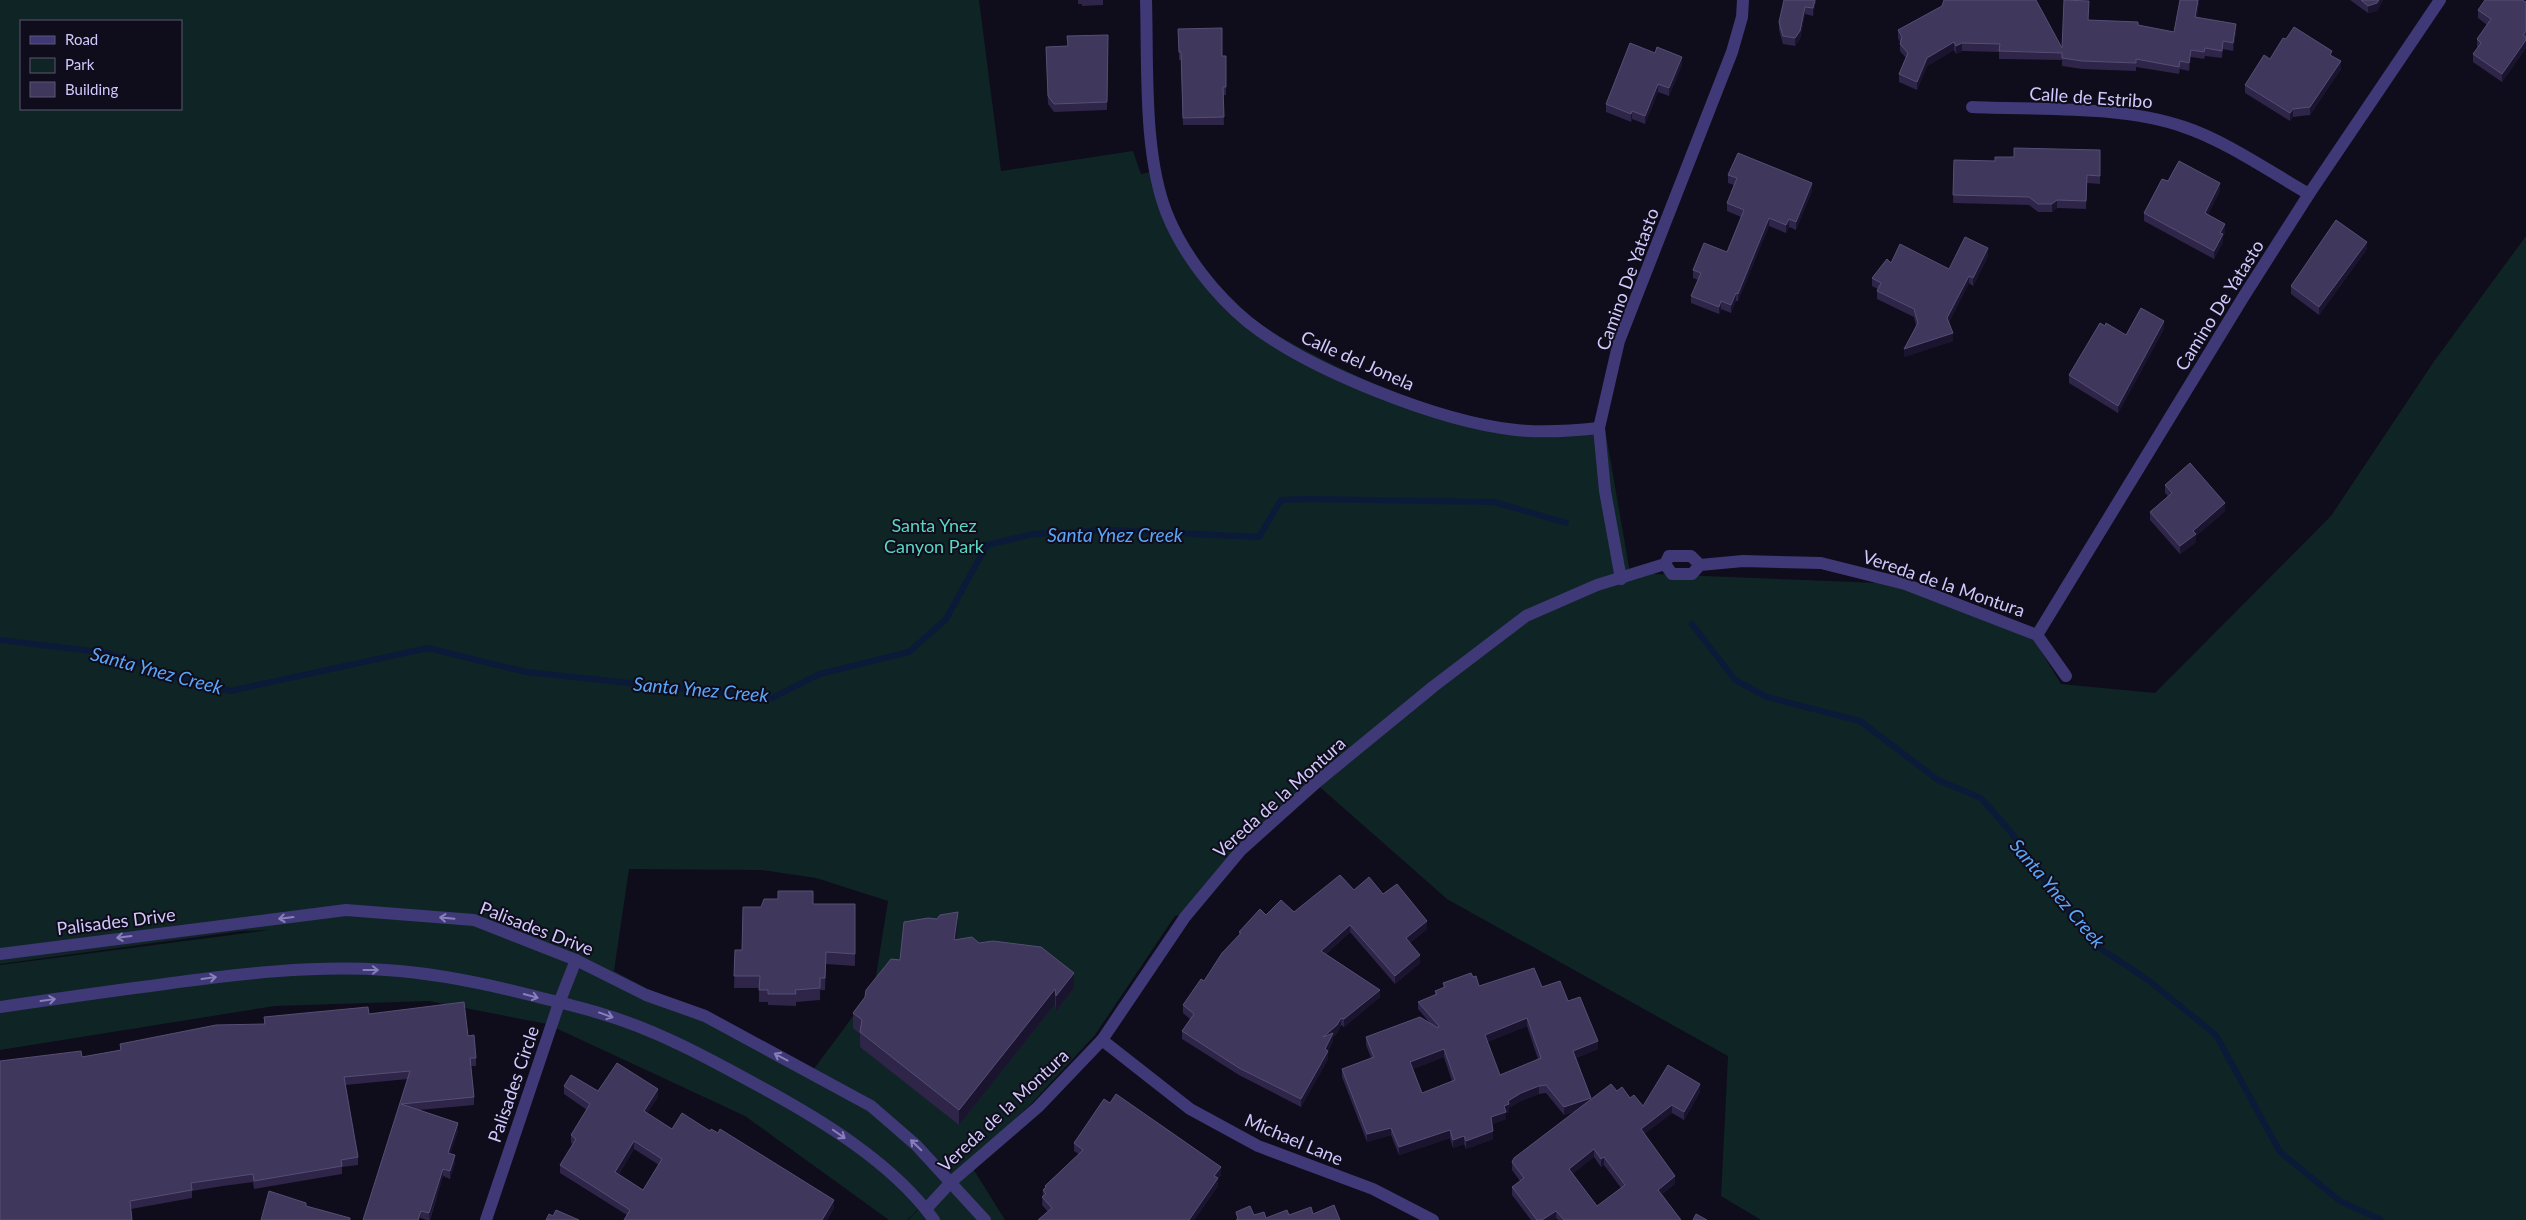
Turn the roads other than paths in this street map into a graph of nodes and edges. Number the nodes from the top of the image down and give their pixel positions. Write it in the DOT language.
graph roads {
  1 [pos="1146,0"];
  2 [pos="1743,0"];
  3 [pos="2440,0"];
  4 [pos="1972,107"];
  5 [pos="2309,194"];
  6 [pos="1599,428"];
  7 [pos="1665,564"];
  8 [pos="1700,565"];
  9 [pos="1621,579"];
  10 [pos="2037,635"];
  11 [pos="2066,676"];
  12 [pos="0,954"];
  13 [pos="576,960"];
  14 [pos="559,1003"];
  15 [pos="0,1007"];
  16 [pos="1102,1040"];
  17 [pos="951,1182"];
  18 [pos="926,1209"];
  19 [pos="486,1220"];
  20 [pos="934,1220"];
  21 [pos="985,1220"];
  22 [pos="1433,1220"];
  1 -- 6 [label="street, Calle del Jonela"];
  2 -- 6 [label="street, Camino De Yatasto"];
  3 -- 5 [label="street, Camino De Yatasto"];
  4 -- 5 [label="street, Calle de Estribo"];
  5 -- 10 [label="street, Camino De Yatasto"];
  6 -- 9 [label="street, Camino De Yatasto"];
  7 -- 8 [label="street, Vereda de la Montura"];
  7 -- 8 [label="street, Vereda de la Montura"];
  7 -- 9 [label="street, Vereda de la Montura"];
  8 -- 10 [label="street, Vereda de la Montura"];
  9 -- 16 [label="street, Vereda de la Montura"];
  10 -- 11 [label="street, Vereda de la Montura"];
  13 -- 12 [label="street, Palisades Drive, one-way"];
  13 -- 14 [label="street, Palisades Circle"];
  17 -- 13 [label="street, Palisades Drive, one-way"];
  15 -- 14 [label="street, one-way"];
  14 -- 18 [label="street, one-way"];
  14 -- 19 [label="street, Palisades Circle"];
  16 -- 17 [label="street, Vereda de la Montura"];
  16 -- 22 [label="street, Michael Lane"];
  17 -- 18 [label="street, Vereda de la Montura"];
  17 -- 21 [label="street, Palisades Drive"];
  18 -- 20 [label="street"];
}
